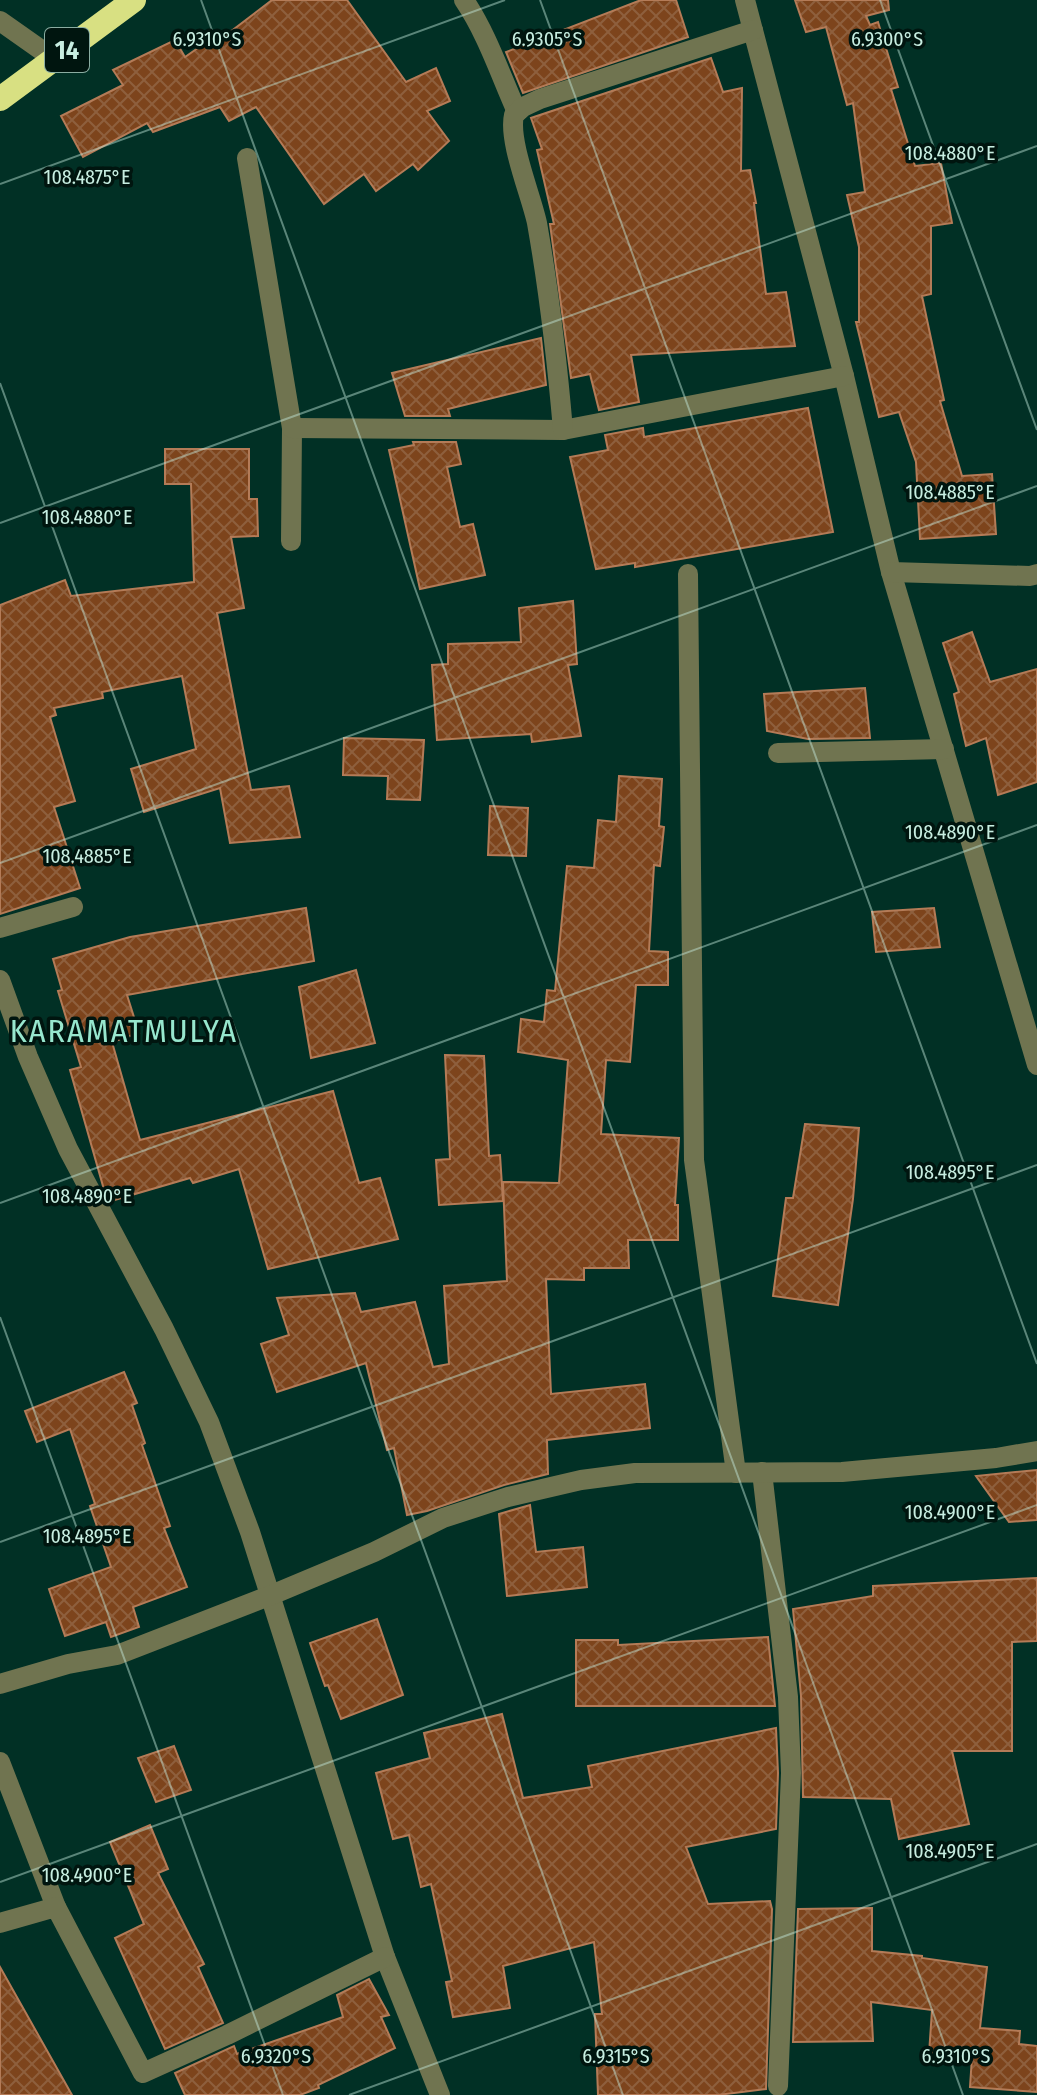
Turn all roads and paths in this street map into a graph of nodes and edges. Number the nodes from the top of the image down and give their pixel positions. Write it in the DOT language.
graph roads {
  1 [pos="134,0"];
  2 [pos="464,0"];
  3 [pos="745,0"];
  4 [pos="0,21"];
  5 [pos="753,30"];
  6 [pos="54,59"];
  7 [pos="0,99"];
  8 [pos="517,112"];
  9 [pos="247,158"];
  10 [pos="844,376"];
  11 [pos="292,428"];
  12 [pos="563,430"];
  13 [pos="291,541"];
  14 [pos="891,572"];
  15 [pos="688,574"];
  16 [pos="1037,574"];
  17 [pos="944,749"];
  18 [pos="778,753"];
  19 [pos="73,907"];
  20 [pos="0,928"];
  21 [pos="0,980"];
  22 [pos="1037,1065"];
  23 [pos="1037,1451"];
  24 [pos="762,1472"];
  25 [pos="736,1473"];
  26 [pos="269,1596"];
  27 [pos="0,1684"];
  28 [pos="0,1762"];
  29 [pos="56,1907"];
  30 [pos="0,1923"];
  31 [pos="385,1957"];
  32 [pos="778,2086"];
  33 [pos="440,2095"];
  1 -- 6 [label="highway, 14"];
  2 -- 8 [label="street"];
  3 -- 5 [label="street"];
  4 -- 6 [label="street"];
  5 -- 8 [label="street"];
  5 -- 10 [label="street"];
  6 -- 7 [label="highway, 14"];
  8 -- 12 [label="street"];
  9 -- 11 [label="street"];
  10 -- 12 [label="street"];
  10 -- 14 [label="street"];
  11 -- 12 [label="street"];
  11 -- 13 [label="street"];
  14 -- 16 [label="street"];
  14 -- 17 [label="street"];
  15 -- 25 [label="street"];
  17 -- 18 [label="street"];
  17 -- 22 [label="street"];
  19 -- 20 [label="street"];
  21 -- 26 [label="street"];
  23 -- 24 [label="street"];
  24 -- 25 [label="street"];
  24 -- 32 [label="street"];
  25 -- 26 [label="street"];
  26 -- 27 [label="street"];
  26 -- 31 [label="street"];
  28 -- 29 [label="street"];
  29 -- 30 [label="street"];
  29 -- 31 [label="street"];
  31 -- 33 [label="street"];
}
